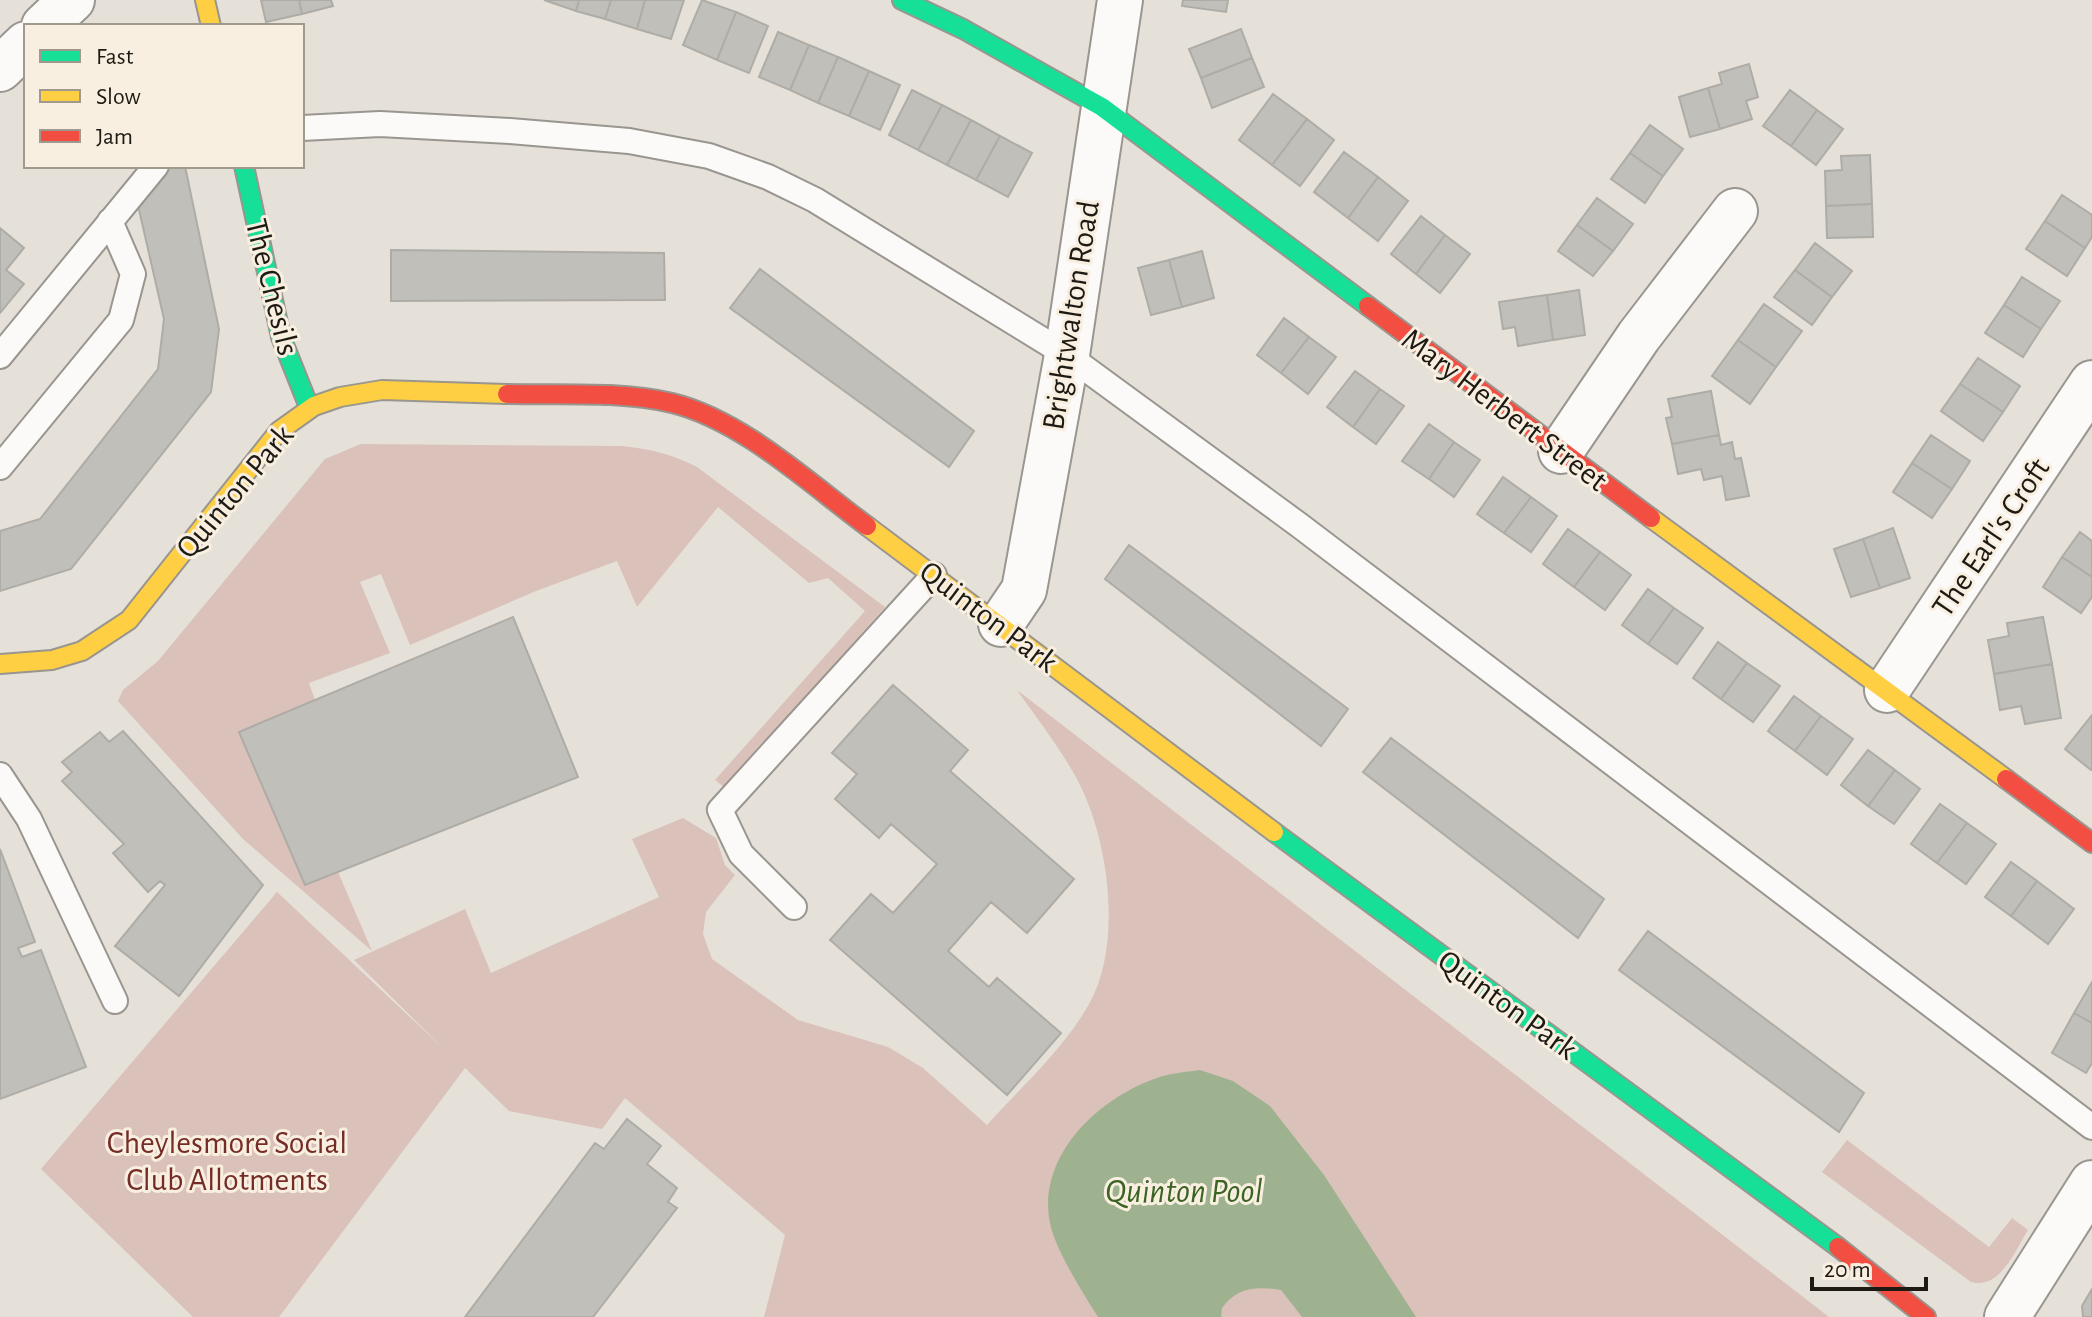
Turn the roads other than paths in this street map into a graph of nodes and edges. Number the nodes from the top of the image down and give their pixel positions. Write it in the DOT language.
graph roads {
  1 [pos="72,0"];
  2 [pos="205,0"];
  3 [pos="902,0"];
  4 [pos="1120,0"];
  5 [pos="46,24"];
  6 [pos="211,24"];
  7 [pos="24,46"];
  8 [pos="0,69"];
  9 [pos="1102,107"];
  10 [pos="304,128"];
  11 [pos="154,168"];
  12 [pos="244,168"];
  13 [pos="1735,211"];
  14 [pos="110,221"];
  15 [pos="1067,355"];
  16 [pos="0,356"];
  17 [pos="2092,383"];
  18 [pos="309,407"];
  19 [pos="1561,451"];
  20 [pos="0,467"];
  21 [pos="934,575"];
  22 [pos="1001,624"];
  23 [pos="0,664"];
  24 [pos="1887,690"];
  25 [pos="0,775"];
  26 [pos="2092,843"];
  27 [pos="794,907"];
  28 [pos="115,1001"];
  29 [pos="2092,1127"];
  30 [pos="2092,1183"];
  31 [pos="1926,1317"];
  32 [pos="2007,1317"];
  1 -- 5 [label="street"];
  2 -- 6 [label="street"];
  3 -- 9 [label="street, Mary Herbert Street"];
  4 -- 9 [label="street, Brightwalton Road"];
  7 -- 8 [label="street"];
  9 -- 15 [label="street, Brightwalton Road"];
  9 -- 19 [label="street, Mary Herbert Street"];
  10 -- 15 [label="lane"];
  11 -- 14 [label="lane"];
  12 -- 18 [label="street, The Chesils"];
  13 -- 19 [label="street"];
  14 -- 16 [label="lane"];
  14 -- 20 [label="lane"];
  15 -- 22 [label="street, Brightwalton Road"];
  15 -- 29 [label="lane"];
  17 -- 24 [label="street, The Earl's Croft"];
  18 -- 21 [label="street, Quinton Park"];
  18 -- 23 [label="street, Quinton Park"];
  19 -- 24 [label="street, Mary Herbert Street"];
  21 -- 22 [label="street, Quinton Park"];
  21 -- 27 [label="lane"];
  22 -- 31 [label="street, Quinton Park"];
  24 -- 26 [label="street, Mary Herbert Street"];
  25 -- 28 [label="lane"];
  30 -- 32 [label="street"];
}
